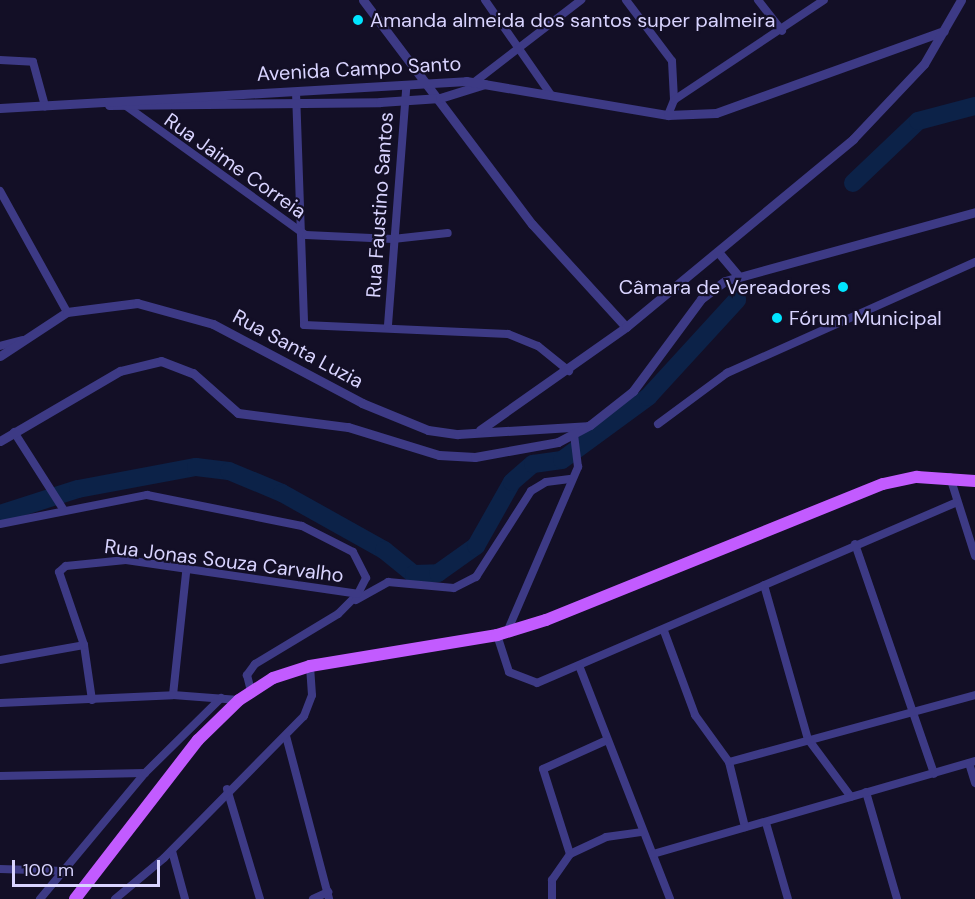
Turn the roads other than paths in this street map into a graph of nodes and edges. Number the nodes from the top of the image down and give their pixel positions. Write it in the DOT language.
graph roads {
  1 [pos="363,0"];
  2 [pos="485,0"];
  3 [pos="581,0"];
  4 [pos="626,0"];
  5 [pos="758,0"];
  6 [pos="824,0"];
  7 [pos="961,0"];
  8 [pos="782,31"];
  9 [pos="944,31"];
  10 [pos="521,45"];
  11 [pos="0,60"];
  12 [pos="473,82"];
  13 [pos="485,84"];
  14 [pos="431,87"];
  15 [pos="406,88"];
  16 [pos="296,92"];
  17 [pos="467,93"];
  18 [pos="551,95"];
  19 [pos="440,98"];
  20 [pos="405,100"];
  21 [pos="674,100"];
  22 [pos="122,103"];
  23 [pos="296,105"];
  24 [pos="45,106"];
  25 [pos="5,108"];
  26 [pos="0,114"];
  27 [pos="668,116"];
  28 [pos="0,191"];
  29 [pos="975,212"];
  30 [pos="301,232"];
  31 [pos="448,233"];
  32 [pos="393,239"];
  33 [pos="719,253"];
  34 [pos="975,262"];
  35 [pos="738,276"];
  36 [pos="67,312"];
  37 [pos="388,325"];
  38 [pos="626,327"];
  39 [pos="26,339"];
  40 [pos="0,346"];
  41 [pos="0,356"];
  42 [pos="569,371"];
  43 [pos="658,424"];
  44 [pos="590,425"];
  45 [pos="480,430"];
  46 [pos="14,432"];
  47 [pos="574,435"];
  48 [pos="0,441"];
  49 [pos="950,476"];
  50 [pos="570,480"];
  51 [pos="975,481"];
  52 [pos="957,502"];
  53 [pos="63,509"];
  54 [pos="0,524"];
  55 [pos="855,544"];
  56 [pos="975,556"];
  57 [pos="186,573"];
  58 [pos="764,585"];
  59 [pos="358,594"];
  60 [pos="352,603"];
  61 [pos="664,631"];
  62 [pos="502,634"];
  63 [pos="84,645"];
  64 [pos="0,660"];
  65 [pos="310,666"];
  66 [pos="580,668"];
  67 [pos="251,691"];
  68 [pos="173,695"];
  69 [pos="975,695"];
  70 [pos="221,698"];
  71 [pos="92,700"];
  72 [pos="239,700"];
  73 [pos="0,703"];
  74 [pos="916,712"];
  75 [pos="286,736"];
  76 [pos="807,739"];
  77 [pos="605,741"];
  78 [pos="729,762"];
  79 [pos="972,763"];
  80 [pos="145,773"];
  81 [pos="934,774"];
  82 [pos="0,776"];
  83 [pos="975,783"];
  84 [pos="227,789"];
  85 [pos="866,792"];
  86 [pos="851,796"];
  87 [pos="766,823"];
  88 [pos="744,827"];
  89 [pos="643,832"];
  90 [pos="172,851"];
  91 [pos="570,854"];
  92 [pos="653,854"];
  93 [pos="0,869"];
  94 [pos="64,871"];
  95 [pos="328,895"];
  96 [pos="40,899"];
  97 [pos="75,899"];
  98 [pos="115,899"];
  99 [pos="185,899"];
  100 [pos="260,899"];
  101 [pos="313,899"];
  102 [pos="552,899"];
  103 [pos="670,899"];
  104 [pos="788,899"];
  105 [pos="897,899"];
  1 -- 14 [label="street"];
  2 -- 10 [label="street"];
  3 -- 10 [label="street"];
  4 -- 21 [label="street"];
  5 -- 8 [label="street"];
  6 -- 8 [label="street"];
  7 -- 9 [label="street"];
  8 -- 21 [label="street"];
  9 -- 27 [label="street"];
  9 -- 33 [label="street"];
  10 -- 12 [label="street"];
  10 -- 18 [label="street"];
  11 -- 24 [label="street"];
  12 -- 13 [label="street, Avenida Campo Santo"];
  12 -- 14 [label="street, Avenida Campo Santo"];
  12 -- 17 [label="street"];
  13 -- 17 [label="street, Avenida Campo Santo"];
  13 -- 18 [label="street"];
  14 -- 15 [label="street, Avenida Campo Santo"];
  14 -- 19 [label="street"];
  15 -- 16 [label="street, Avenida Campo Santo"];
  15 -- 20 [label="street, Rua Faustino Santos"];
  16 -- 22 [label="street, Avenida Campo Santo"];
  16 -- 23 [label="street"];
  17 -- 19 [label="street, Avenida Campo Santo"];
  18 -- 27 [label="street"];
  19 -- 20 [label="street, Avenida Campo Santo"];
  19 -- 38 [label="street"];
  20 -- 23 [label="street, Avenida Campo Santo"];
  20 -- 32 [label="street, Rua Faustino Santos"];
  21 -- 27 [label="street"];
  22 -- 23 [label="street, Avenida Campo Santo"];
  22 -- 24 [label="street, Avenida Campo Santo"];
  22 -- 30 [label="street, Rua Jaime Correia"];
  23 -- 30 [label="street"];
  24 -- 25 [label="street, Avenida Campo Santo"];
  25 -- 26 [label="street, Avenida Campo Santo"];
  28 -- 36 [label="street"];
  29 -- 35 [label="street"];
  30 -- 32 [label="street, Rua Jaime Correia"];
  30 -- 37 [label="street"];
  31 -- 32 [label="street, Rua Jaime Correia"];
  32 -- 37 [label="street, Rua Faustino Santos"];
  33 -- 35 [label="street"];
  33 -- 38 [label="street"];
  34 -- 43 [label="street"];
  35 -- 44 [label="street"];
  36 -- 39 [label="street, Rua Santa Luzia"];
  36 -- 45 [label="street, Rua Santa Luzia"];
  37 -- 42 [label="street"];
  38 -- 42 [label="street"];
  39 -- 40 [label="street"];
  39 -- 41 [label="street, Rua Santa Luzia"];
  42 -- 45 [label="street"];
  44 -- 45 [label="street, Rua Santa Luzia"];
  44 -- 47 [label="street"];
  46 -- 47 [label="street"];
  46 -- 48 [label="street"];
  46 -- 53 [label="street"];
  47 -- 50 [label="street"];
  49 -- 51 [label="main road"];
  49 -- 52 [label="street"];
  49 -- 62 [label="main road"];
  50 -- 60 [label="street"];
  50 -- 62 [label="street"];
  52 -- 55 [label="street"];
  52 -- 56 [label="street"];
  53 -- 54 [label="street"];
  53 -- 59 [label="street"];
  55 -- 58 [label="street"];
  55 -- 74 [label="street"];
  57 -- 59 [label="street, Rua Jonas Souza Carvalho"];
  57 -- 63 [label="street, Rua Jonas Souza Carvalho"];
  57 -- 68 [label="street"];
  58 -- 61 [label="street"];
  58 -- 76 [label="street"];
  59 -- 60 [label="street"];
  60 -- 67 [label="street"];
  61 -- 66 [label="street"];
  61 -- 78 [label="street"];
  62 -- 65 [label="main road"];
  62 -- 66 [label="street"];
  63 -- 64 [label="street"];
  63 -- 71 [label="street"];
  65 -- 67 [label="main road"];
  65 -- 75 [label="street"];
  66 -- 77 [label="street"];
  67 -- 72 [label="main road"];
  68 -- 70 [label="street"];
  68 -- 71 [label="street"];
  69 -- 74 [label="street"];
  70 -- 72 [label="street"];
  70 -- 80 [label="street"];
  71 -- 73 [label="street"];
  72 -- 97 [label="main road"];
  74 -- 76 [label="street"];
  74 -- 81 [label="street"];
  75 -- 84 [label="street"];
  75 -- 95 [label="street"];
  76 -- 78 [label="street"];
  76 -- 86 [label="street"];
  77 -- 89 [label="street"];
  77 -- 91 [label="street"];
  78 -- 88 [label="street"];
  79 -- 81 [label="street"];
  79 -- 83 [label="street"];
  80 -- 82 [label="street"];
  80 -- 94 [label="street"];
  81 -- 85 [label="street"];
  84 -- 90 [label="street"];
  84 -- 100 [label="street"];
  85 -- 86 [label="street"];
  85 -- 105 [label="street"];
  86 -- 87 [label="street"];
  87 -- 88 [label="street"];
  87 -- 104 [label="street"];
  88 -- 92 [label="street"];
  89 -- 91 [label="street"];
  89 -- 92 [label="street"];
  90 -- 98 [label="street"];
  90 -- 99 [label="street"];
  91 -- 102 [label="street"];
  92 -- 103 [label="street"];
  93 -- 94 [label="street"];
  94 -- 96 [label="street"];
  95 -- 101 [label="street"];
}
